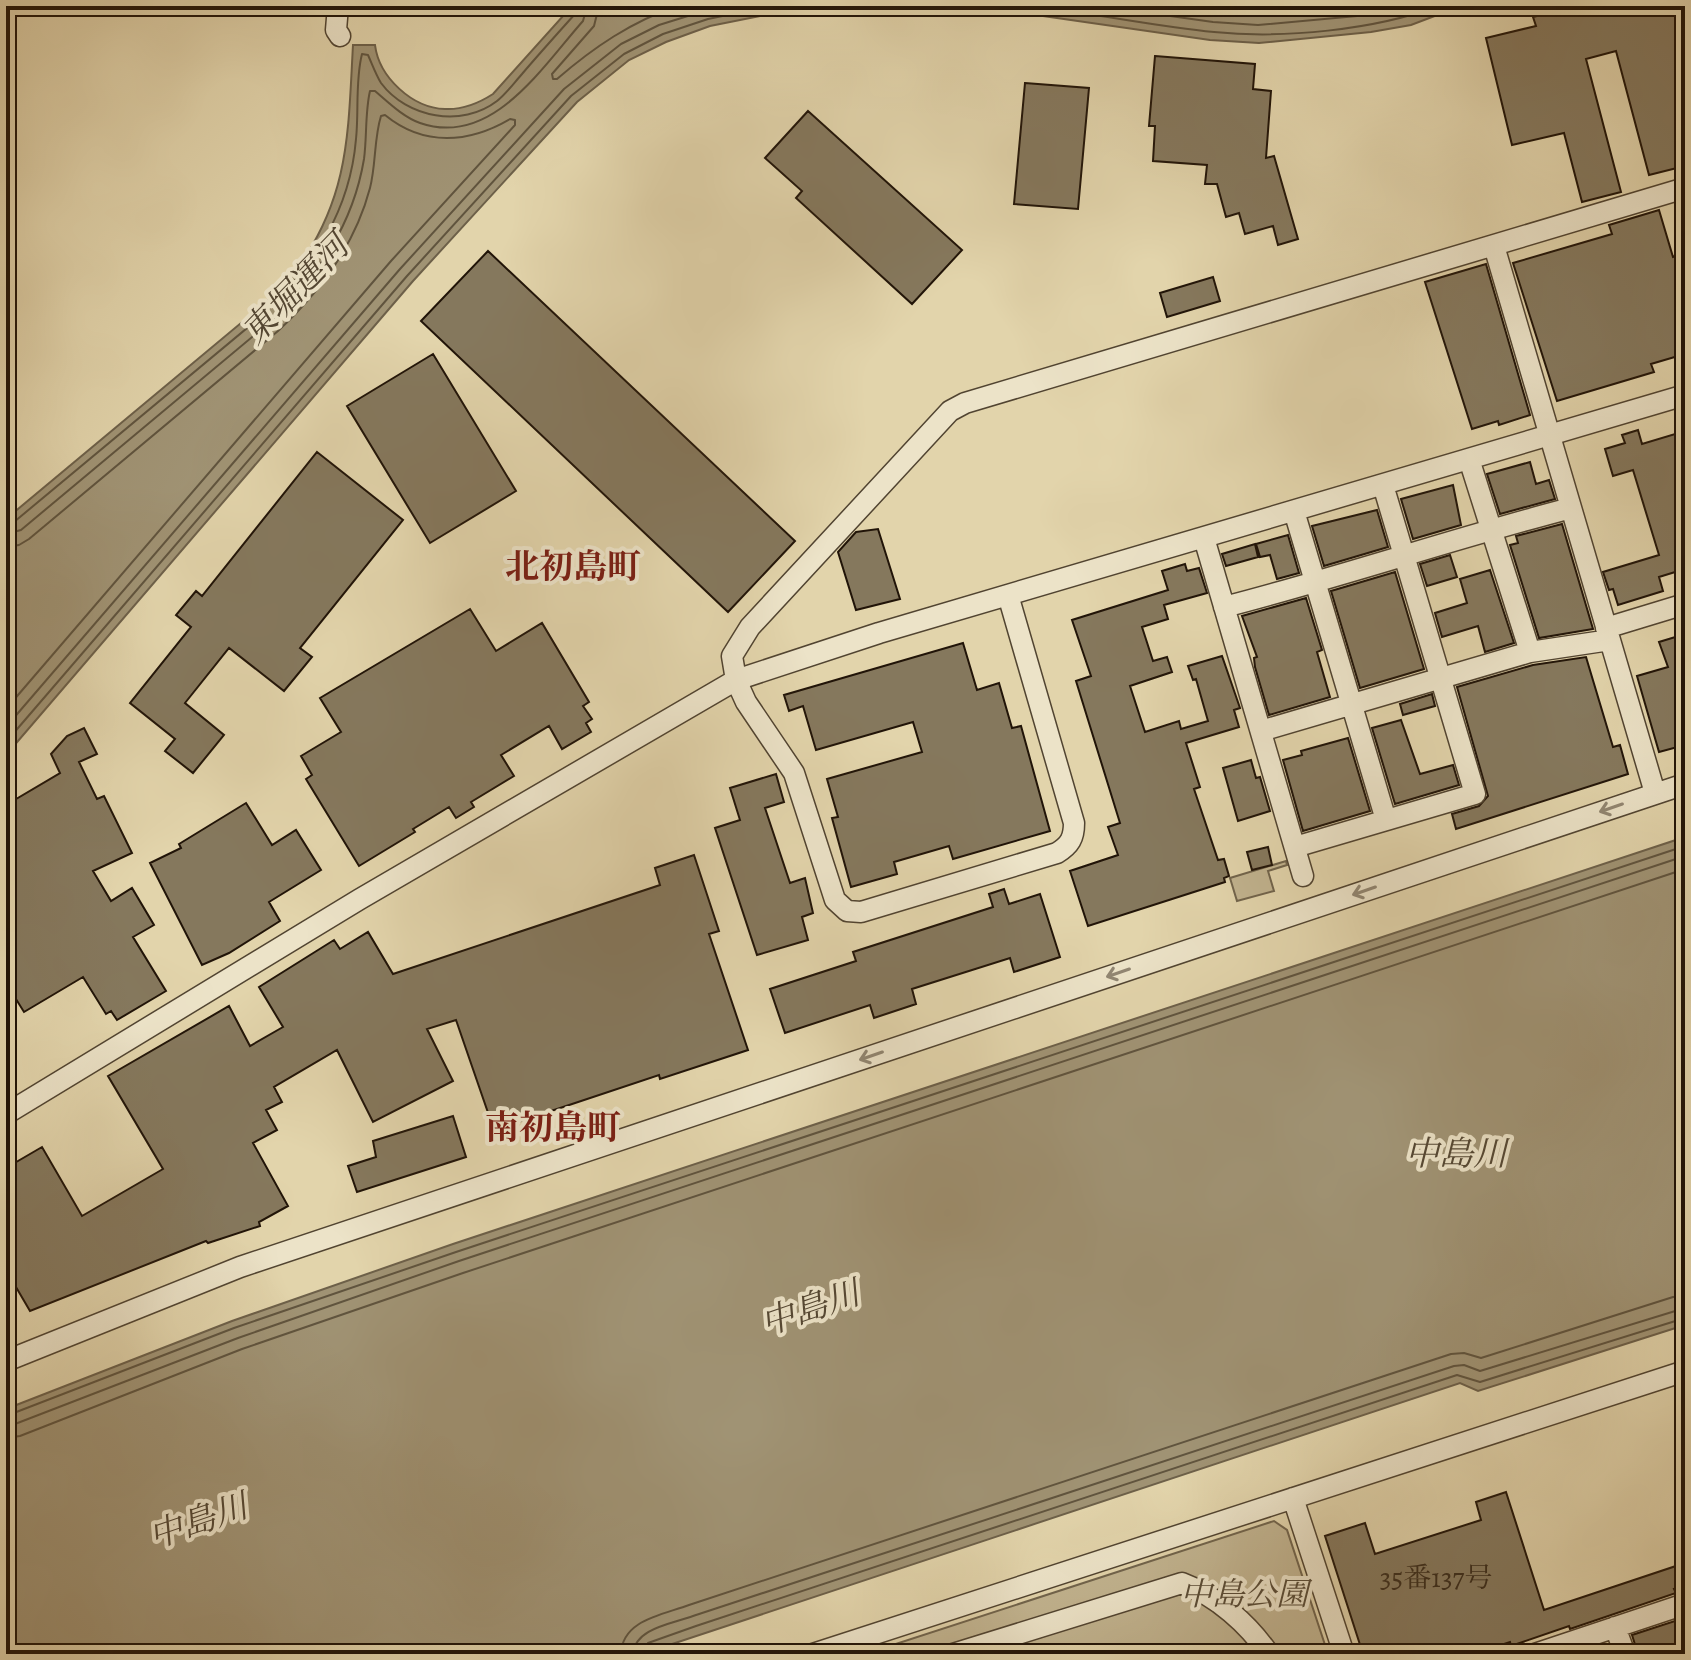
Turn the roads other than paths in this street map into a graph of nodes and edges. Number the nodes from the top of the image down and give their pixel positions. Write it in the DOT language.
graph roads {
  1 [pos="338,6"];
  2 [pos="340,36"];
  3 [pos="1685,188"];
  4 [pos="1494,246"];
  5 [pos="1685,395"];
  6 [pos="1551,435"];
  7 [pos="1469,459"];
  8 [pos="1383,485"];
  9 [pos="1571,508"];
  10 [pos="1294,511"];
  11 [pos="1491,529"];
  12 [pos="1204,538"];
  13 [pos="1405,557"];
  14 [pos="1317,583"];
  15 [pos="1008,595"];
  16 [pos="1685,604"];
  17 [pos="1224,607"];
  18 [pos="1608,634"];
  19 [pos="1530,652"];
  20 [pos="1440,677"];
  21 [pos="736,680"];
  22 [pos="1352,703"];
  23 [pos="1261,731"];
  24 [pos="1685,784"];
  25 [pos="1655,793"];
  26 [pos="1386,820"];
  27 [pos="1295,847"];
  28 [pos="1303,876"];
  29 [pos="6,1114"];
  30 [pos="6,1361"];
  31 [pos="1685,1371"];
  32 [pos="1293,1498"];
  33 [pos="1685,1604"];
  34 [pos="1615,1627"];
  35 [pos="813,1654"];
  36 [pos="953,1654"];
  37 [pos="1269,1654"];
  38 [pos="1344,1654"];
  39 [pos="1535,1654"];
  40 [pos="1625,1654"];
  1 -- 2 [label="street"];
  3 -- 4 [label="street"];
  4 -- 6 [label="street"];
  4 -- 21 [label="street"];
  5 -- 6 [label="street"];
  6 -- 7 [label="street"];
  6 -- 9 [label="street"];
  7 -- 8 [label="street"];
  7 -- 11 [label="street"];
  8 -- 10 [label="street"];
  8 -- 13 [label="street"];
  9 -- 11 [label="street"];
  9 -- 18 [label="street"];
  10 -- 12 [label="street"];
  10 -- 14 [label="street"];
  11 -- 13 [label="street"];
  11 -- 19 [label="street"];
  12 -- 15 [label="street"];
  12 -- 17 [label="street"];
  13 -- 14 [label="street"];
  13 -- 20 [label="street"];
  14 -- 17 [label="street"];
  14 -- 22 [label="street"];
  15 -- 21 [label="street"];
  15 -- 21 [label="street"];
  16 -- 18 [label="street"];
  17 -- 23 [label="street"];
  18 -- 19 [label="street"];
  18 -- 25 [label="street"];
  19 -- 20 [label="street"];
  20 -- 22 [label="street"];
  20 -- 26 [label="street"];
  21 -- 29 [label="street"];
  22 -- 23 [label="street"];
  22 -- 26 [label="street"];
  23 -- 27 [label="street"];
  24 -- 25 [label="street"];
  25 -- 30 [label="street, one-way"];
  26 -- 27 [label="street"];
  27 -- 28 [label="street"];
  31 -- 32 [label="street"];
  32 -- 35 [label="street"];
  32 -- 38 [label="street"];
  33 -- 34 [label="street"];
  34 -- 39 [label="street"];
  34 -- 40 [label="street"];
  36 -- 37 [label="street"];
}
